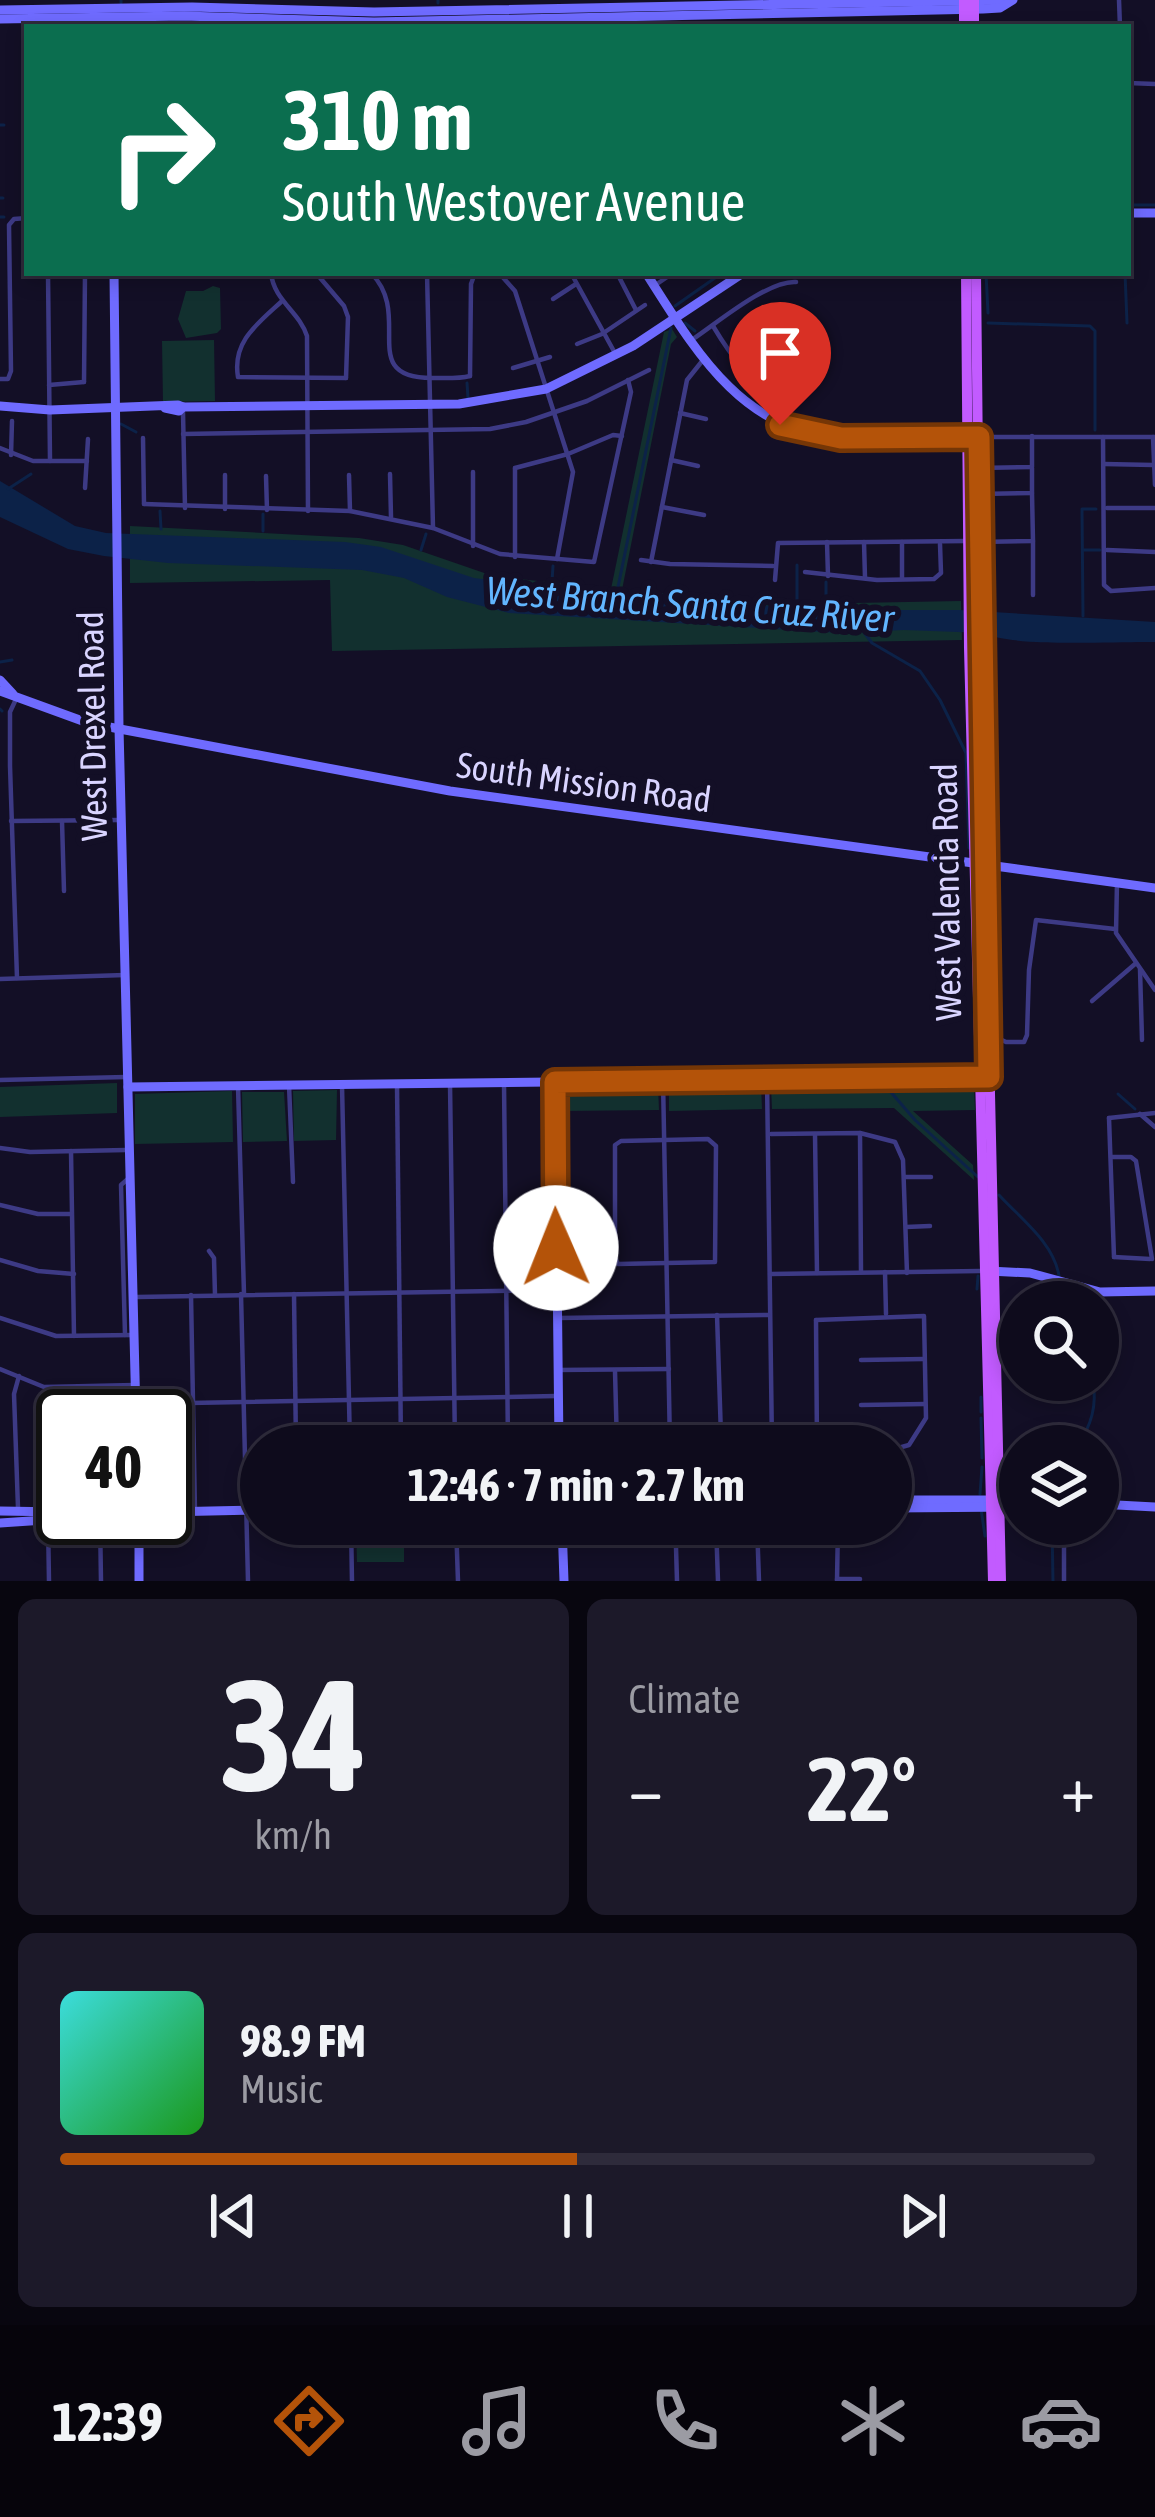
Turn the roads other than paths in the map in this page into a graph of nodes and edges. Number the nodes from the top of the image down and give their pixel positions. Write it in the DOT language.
graph roads {
  1 [pos="1013,0"];
  2 [pos="969,3"];
  3 [pos="719,7"];
  4 [pos="110,13"];
  5 [pos="604,13"];
  6 [pos="492,14"];
  7 [pos="0,15"];
  8 [pos="374,16"];
  9 [pos="249,17"];
  10 [pos="291,23"];
  11 [pos="456,23"];
  12 [pos="24,219"];
  13 [pos="48,276"];
  14 [pos="85,276"];
  15 [pos="114,276"];
  16 [pos="271,276"];
  17 [pos="319,276"];
  18 [pos="373,276"];
  19 [pos="427,276"];
  20 [pos="474,276"];
  21 [pos="502,276"];
  22 [pos="572,276"];
  23 [pos="619,276"];
  24 [pos="648,276"];
  25 [pos="669,276"];
  26 [pos="738,276"];
  27 [pos="966,276"];
  28 [pos="976,276"];
  29 [pos="796,282"];
  30 [pos="576,284"];
  31 [pos="654,286"];
  32 [pos="553,298"];
  33 [pos="281,302"];
  34 [pos="644,305"];
  35 [pos="636,310"];
  36 [pos="249,314"];
  37 [pos="972,315"];
  38 [pos="675,318"];
  39 [pos="779,319"];
  40 [pos="256,325"];
  41 [pos="713,326"];
  42 [pos="472,329"];
  43 [pos="484,329"];
  44 [pos="602,334"];
  45 [pos="263,336"];
  46 [pos="690,341"];
  47 [pos="577,344"];
  48 [pos="616,355"];
  49 [pos="550,357"];
  50 [pos="703,360"];
  51 [pos="538,361"];
  52 [pos="513,368"];
  53 [pos="649,370"];
  54 [pos="398,371"];
  55 [pos="388,378"];
  56 [pos="431,378"];
  57 [pos="307,379"];
  58 [pos="7,380"];
  59 [pos="628,380"];
  60 [pos="49,385"];
  61 [pos="546,389"];
  62 [pos="783,390"];
  63 [pos="431,405"];
  64 [pos="0,406"];
  65 [pos="183,407"];
  66 [pos="308,407"];
  67 [pos="115,408"];
  68 [pos="50,410"];
  69 [pos="554,413"];
  70 [pos="680,413"];
  71 [pos="706,419"];
  72 [pos="12,422"];
  73 [pos="784,426"];
  74 [pos="432,432"];
  75 [pos="308,433"];
  76 [pos="183,434"];
  77 [pos="622,436"];
  78 [pos="1032,436"];
  79 [pos="1154,436"];
  80 [pos="973,437"];
  81 [pos="1103,437"];
  82 [pos="143,438"];
  83 [pos="88,439"];
  84 [pos="0,448"];
  85 [pos="568,454"];
  86 [pos="11,455"];
  87 [pos="671,460"];
  88 [pos="40,461"];
  89 [pos="50,461"];
  90 [pos="87,461"];
  91 [pos="1103,464"];
  92 [pos="1153,465"];
  93 [pos="698,466"];
  94 [pos="1032,467"];
  95 [pos="979,468"];
  96 [pos="40,470"];
  97 [pos="473,472"];
  98 [pos="390,474"];
  99 [pos="225,475"];
  100 [pos="349,475"];
  101 [pos="266,476"];
  102 [pos="1155,485"];
  103 [pos="85,488"];
  104 [pos="1032,493"];
  105 [pos="979,494"];
  106 [pos="662,507"];
  107 [pos="185,508"];
  108 [pos="1104,508"];
  109 [pos="1155,508"];
  110 [pos="225,509"];
  111 [pos="267,509"];
  112 [pos="308,511"];
  113 [pos="350,511"];
  114 [pos="704,515"];
  115 [pos="391,517"];
  116 [pos="433,529"];
  117 [pos="1033,541"];
  118 [pos="827,542"];
  119 [pos="864,542"];
  120 [pos="902,542"];
  121 [pos="940,542"];
  122 [pos="974,542"];
  123 [pos="473,546"];
  124 [pos="1104,550"];
  125 [pos="1155,551"];
  126 [pos="515,557"];
  127 [pos="557,560"];
  128 [pos="641,560"];
  129 [pos="651,562"];
  130 [pos="774,566"];
  131 [pos="805,572"];
  132 [pos="828,576"];
  133 [pos="865,579"];
  134 [pos="902,579"];
  135 [pos="775,580"];
  136 [pos="1155,588"];
  137 [pos="1033,595"];
  138 [pos="0,680"];
  139 [pos="0,691"];
  140 [pos="15,696"];
  141 [pos="119,728"];
  142 [pos="62,820"];
  143 [pos="122,820"];
  144 [pos="11,821"];
  145 [pos="0,854"];
  146 [pos="12,860"];
  147 [pos="980,863"];
  148 [pos="1117,882"];
  149 [pos="1155,888"];
  150 [pos="64,891"];
  151 [pos="1115,928"];
  152 [pos="1138,967"];
  153 [pos="125,975"];
  154 [pos="17,978"];
  155 [pos="0,979"];
  156 [pos="1155,990"];
  157 [pos="1092,1001"];
  158 [pos="989,1034"];
  159 [pos="1142,1040"];
  160 [pos="985,1077"];
  161 [pos="767,1079"];
  162 [pos="0,1080"];
  163 [pos="663,1080"];
  164 [pos="128,1082"];
  165 [pos="555,1082"];
  166 [pos="450,1083"];
  167 [pos="504,1083"];
  168 [pos="397,1084"];
  169 [pos="289,1085"];
  170 [pos="342,1085"];
  171 [pos="238,1086"];
  172 [pos="1155,1113"];
  173 [pos="1140,1114"];
  174 [pos="1155,1127"];
  175 [pos="860,1133"];
  176 [pos="769,1134"];
  177 [pos="815,1134"];
  178 [pos="664,1140"];
  179 [pos="0,1148"];
  180 [pos="130,1150"];
  181 [pos="71,1151"];
  182 [pos="1109,1157"];
  183 [pos="931,1177"];
  184 [pos="130,1178"];
  185 [pos="905,1178"];
  186 [pos="293,1182"];
  187 [pos="0,1205"];
  188 [pos="73,1214"];
  189 [pos="930,1226"];
  190 [pos="906,1227"];
  191 [pos="209,1251"];
  192 [pos="1154,1259"];
  193 [pos="0,1260"];
  194 [pos="666,1265"];
  195 [pos="989,1271"];
  196 [pos="861,1272"];
  197 [pos="885,1272"];
  198 [pos="817,1273"];
  199 [pos="907,1273"];
  200 [pos="74,1274"];
  201 [pos="770,1274"];
  202 [pos="557,1290"];
  203 [pos="506,1291"];
  204 [pos="1155,1291"];
  205 [pos="453,1292"];
  206 [pos="347,1293"];
  207 [pos="398,1293"];
  208 [pos="215,1294"];
  209 [pos="242,1294"];
  210 [pos="294,1294"];
  211 [pos="190,1295"];
  212 [pos="132,1298"];
  213 [pos="717,1315"];
  214 [pos="770,1316"];
  215 [pos="886,1316"];
  216 [pos="667,1317"];
  217 [pos="0,1318"];
  218 [pos="557,1318"];
  219 [pos="129,1335"];
  220 [pos="74,1336"];
  221 [pos="861,1360"];
  222 [pos="924,1360"];
  223 [pos="0,1369"];
  224 [pos="557,1370"];
  225 [pos="669,1370"];
  226 [pos="615,1371"];
  227 [pos="19,1376"];
  228 [pos="135,1384"];
  229 [pos="135,1389"];
  230 [pos="192,1389"];
  231 [pos="557,1396"];
  232 [pos="508,1398"];
  233 [pos="455,1399"];
  234 [pos="400,1400"];
  235 [pos="349,1401"];
  236 [pos="296,1402"];
  237 [pos="244,1403"];
  238 [pos="192,1404"];
  239 [pos="925,1404"];
  240 [pos="861,1405"];
  241 [pos="245,1425"];
  242 [pos="296,1425"];
  243 [pos="350,1425"];
  244 [pos="401,1425"];
  245 [pos="455,1425"];
  246 [pos="508,1425"];
  247 [pos="558,1425"];
  248 [pos="616,1425"];
  249 [pos="670,1425"];
  250 [pos="721,1425"];
  251 [pos="772,1425"];
  252 [pos="817,1425"];
  253 [pos="912,1441"];
  254 [pos="995,1503"];
  255 [pos="999,1503"];
  256 [pos="912,1504"];
  257 [pos="1119,1505"];
  258 [pos="1155,1507"];
  259 [pos="192,1510"];
  260 [pos="195,1510"];
  261 [pos="240,1510"];
  262 [pos="0,1511"];
  263 [pos="36,1515"];
  264 [pos="18,1517"];
  265 [pos="36,1519"];
  266 [pos="0,1522"];
  267 [pos="48,1545"];
  268 [pos="100,1545"];
  269 [pos="139,1545"];
  270 [pos="248,1545"];
  271 [pos="351,1545"];
  272 [pos="457,1545"];
  273 [pos="563,1545"];
  274 [pos="676,1545"];
  275 [pos="717,1545"];
  276 [pos="757,1545"];
  277 [pos="838,1545"];
  278 [pos="1064,1545"];
  279 [pos="837,1580"];
  280 [pos="860,1580"];
  281 [pos="49,1581"];
  282 [pos="101,1581"];
  283 [pos="139,1581"];
  284 [pos="248,1581"];
  285 [pos="352,1581"];
  286 [pos="458,1581"];
  287 [pos="564,1581"];
  288 [pos="677,1581"];
  289 [pos="718,1581"];
  290 [pos="758,1581"];
  291 [pos="997,1581"];
  292 [pos="1064,1581"];
  1 -- 2 [label="street"];
  2 -- 3 [label="street"];
  3 -- 5 [label="street"];
  4 -- 7 [label="street"];
  4 -- 9 [label="street"];
  5 -- 6 [label="street"];
  6 -- 8 [label="street"];
  6 -- 11 [label="street"];
  8 -- 9 [label="street"];
  8 -- 10 [label="street"];
  8 -- 11 [label="street"];
  9 -- 10 [label="street"];
  12 -- 58 [label="street"];
  13 -- 60 [label="street"];
  14 -- 60 [label="street"];
  15 -- 67 [label="street, West Drexel Road"];
  16 -- 33 [label="street"];
  17 -- 57 [label="street"];
  18 -- 54 [label="street"];
  19 -- 56 [label="street"];
  20 -- 42 [label="street"];
  21 -- 51 [label="street"];
  22 -- 30 [label="street"];
  23 -- 35 [label="street"];
  24 -- 31 [label="street"];
  25 -- 31 [label="street"];
  26 -- 38 [label="street"];
  27 -- 37 [label="main road, West Valencia Road"];
  28 -- 37 [label="main road, West Valencia Road"];
  29 -- 41 [label="street"];
  30 -- 32 [label="street"];
  30 -- 44 [label="street"];
  31 -- 38 [label="street"];
  33 -- 40 [label="street"];
  33 -- 57 [label="street"];
  34 -- 35 [label="street"];
  35 -- 44 [label="street"];
  36 -- 40 [label="street"];
  37 -- 80 [label="main road, West Valencia Road"];
  38 -- 46 [label="street"];
  38 -- 48 [label="street"];
  39 -- 62 [label="street"];
  40 -- 45 [label="street"];
  40 -- 57 [label="street"];
  41 -- 46 [label="street"];
  41 -- 62 [label="street"];
  42 -- 43 [label="street"];
  42 -- 56 [label="street"];
  44 -- 47 [label="street"];
  44 -- 48 [label="street"];
  46 -- 50 [label="street"];
  48 -- 61 [label="street"];
  49 -- 51 [label="street"];
  50 -- 70 [label="street"];
  50 -- 73 [label="street"];
  51 -- 52 [label="street"];
  51 -- 61 [label="street"];
  53 -- 59 [label="street"];
  54 -- 55 [label="street"];
  54 -- 56 [label="street"];
  56 -- 63 [label="street"];
  57 -- 66 [label="street"];
  59 -- 69 [label="street"];
  59 -- 77 [label="street"];
  60 -- 68 [label="street"];
  61 -- 63 [label="street"];
  61 -- 69 [label="street"];
  62 -- 73 [label="street"];
  63 -- 66 [label="street"];
  63 -- 74 [label="street"];
  64 -- 68 [label="street"];
  65 -- 66 [label="street"];
  65 -- 67 [label="street"];
  65 -- 76 [label="street"];
  66 -- 75 [label="street"];
  67 -- 68 [label="street"];
  67 -- 141 [label="street, West Drexel Road"];
  68 -- 89 [label="street"];
  69 -- 74 [label="street"];
  69 -- 85 [label="street"];
  70 -- 71 [label="street"];
  70 -- 87 [label="street"];
  72 -- 86 [label="street"];
  73 -- 80 [label="street"];
  74 -- 75 [label="street"];
  74 -- 116 [label="street"];
  75 -- 76 [label="street"];
  75 -- 112 [label="street"];
  76 -- 107 [label="street"];
  77 -- 85 [label="street"];
  77 -- 127 [label="street"];
  78 -- 80 [label="street"];
  78 -- 81 [label="street"];
  78 -- 94 [label="street"];
  79 -- 81 [label="street"];
  79 -- 92 [label="street"];
  80 -- 95 [label="main road, West Valencia Road"];
  80 -- 122 [label="main road, West Valencia Road"];
  81 -- 91 [label="street"];
  82 -- 107 [label="street"];
  83 -- 90 [label="street"];
  84 -- 86 [label="street"];
  85 -- 126 [label="street"];
  85 -- 127 [label="street"];
  86 -- 88 [label="street"];
  87 -- 93 [label="street"];
  87 -- 106 [label="street"];
  88 -- 89 [label="street"];
  88 -- 96 [label="street"];
  89 -- 90 [label="street"];
  90 -- 103 [label="street"];
  91 -- 92 [label="street"];
  91 -- 108 [label="street"];
  92 -- 102 [label="street"];
  94 -- 95 [label="street"];
  94 -- 104 [label="street"];
  95 -- 105 [label="main road, West Valencia Road"];
  97 -- 123 [label="street"];
  98 -- 115 [label="street"];
  99 -- 110 [label="street"];
  100 -- 113 [label="street"];
  101 -- 111 [label="street"];
  104 -- 105 [label="street"];
  104 -- 117 [label="street"];
  105 -- 122 [label="main road, West Valencia Road"];
  106 -- 114 [label="street"];
  106 -- 129 [label="street"];
  107 -- 110 [label="street"];
  108 -- 109 [label="street"];
  108 -- 124 [label="street"];
  110 -- 111 [label="street"];
  111 -- 112 [label="street"];
  112 -- 113 [label="street"];
  113 -- 115 [label="street"];
  115 -- 116 [label="street"];
  116 -- 123 [label="street"];
  117 -- 122 [label="street"];
  117 -- 137 [label="street"];
  118 -- 119 [label="street"];
  118 -- 130 [label="street"];
  118 -- 132 [label="street"];
  119 -- 120 [label="street"];
  119 -- 133 [label="street"];
  120 -- 121 [label="street"];
  120 -- 134 [label="street"];
  121 -- 122 [label="street"];
  121 -- 134 [label="street"];
  122 -- 147 [label="main road, West Valencia Road"];
  123 -- 126 [label="street"];
  124 -- 125 [label="street"];
  124 -- 136 [label="street"];
  126 -- 127 [label="street"];
  128 -- 129 [label="street"];
  129 -- 130 [label="street"];
  130 -- 135 [label="street"];
  131 -- 132 [label="street"];
  132 -- 133 [label="street"];
  133 -- 134 [label="street"];
  138 -- 140 [label="street, South Mission Road"];
  139 -- 140 [label="street, South Mission Road"];
  140 -- 141 [label="street, South Mission Road"];
  140 -- 144 [label="street"];
  141 -- 143 [label="street, West Drexel Road"];
  141 -- 147 [label="street, South Mission Road"];
  142 -- 143 [label="street"];
  142 -- 144 [label="street"];
  142 -- 150 [label="street"];
  143 -- 153 [label="street, West Drexel Road"];
  144 -- 146 [label="street"];
  145 -- 146 [label="street"];
  146 -- 154 [label="street"];
  147 -- 148 [label="street, South Mission Road"];
  147 -- 158 [label="main road, West Valencia Road"];
  147 -- 160 [label="main road, West Valencia Road"];
  148 -- 149 [label="street, South Mission Road"];
  148 -- 151 [label="street"];
  151 -- 152 [label="street"];
  151 -- 158 [label="street"];
  152 -- 156 [label="street"];
  152 -- 157 [label="street"];
  152 -- 159 [label="street"];
  153 -- 154 [label="street"];
  153 -- 164 [label="street, West Drexel Road"];
  154 -- 155 [label="street"];
  158 -- 160 [label="main road, West Valencia Road"];
  160 -- 161 [label="street"];
  160 -- 195 [label="main road, West Valencia Road"];
  161 -- 163 [label="street"];
  161 -- 176 [label="street"];
  162 -- 164 [label="street"];
  163 -- 165 [label="street"];
  163 -- 178 [label="street"];
  164 -- 171 [label="street"];
  164 -- 180 [label="street, West Drexel Road"];
  165 -- 167 [label="street"];
  165 -- 202 [label="street"];
  166 -- 167 [label="street"];
  166 -- 168 [label="street"];
  166 -- 205 [label="street"];
  167 -- 203 [label="street"];
  168 -- 170 [label="street"];
  168 -- 207 [label="street"];
  169 -- 170 [label="street"];
  169 -- 171 [label="street"];
  169 -- 186 [label="street"];
  170 -- 206 [label="street"];
  171 -- 209 [label="street"];
  172 -- 173 [label="street"];
  173 -- 174 [label="street"];
  173 -- 182 [label="street"];
  175 -- 177 [label="street"];
  175 -- 185 [label="street"];
  175 -- 196 [label="street"];
  176 -- 177 [label="street"];
  176 -- 201 [label="street"];
  177 -- 198 [label="street"];
  178 -- 194 [label="street"];
  178 -- 194 [label="street"];
  178 -- 194 [label="street"];
  179 -- 181 [label="street"];
  180 -- 181 [label="street"];
  180 -- 184 [label="street, West Drexel Road"];
  181 -- 188 [label="street"];
  182 -- 192 [label="street"];
  182 -- 192 [label="street"];
  183 -- 185 [label="street"];
  184 -- 212 [label="street, West Drexel Road"];
  184 -- 219 [label="street, West Drexel Road"];
  185 -- 190 [label="street"];
  187 -- 188 [label="street"];
  188 -- 200 [label="street"];
  189 -- 190 [label="street"];
  190 -- 199 [label="street"];
  191 -- 208 [label="street"];
  193 -- 200 [label="street"];
  194 -- 216 [label="street"];
  195 -- 199 [label="street"];
  195 -- 204 [label="street"];
  195 -- 254 [label="main road, West Valencia Road"];
  196 -- 197 [label="street"];
  196 -- 198 [label="street"];
  197 -- 199 [label="street"];
  197 -- 215 [label="street"];
  198 -- 201 [label="street"];
  200 -- 220 [label="street"];
  201 -- 214 [label="street"];
  202 -- 203 [label="street"];
  202 -- 218 [label="street"];
  203 -- 205 [label="street"];
  203 -- 232 [label="street"];
  205 -- 207 [label="street"];
  205 -- 233 [label="street"];
  206 -- 207 [label="street"];
  206 -- 210 [label="street"];
  206 -- 235 [label="street"];
  207 -- 234 [label="street"];
  208 -- 209 [label="street"];
  208 -- 211 [label="street"];
  209 -- 210 [label="street"];
  209 -- 237 [label="street"];
  210 -- 236 [label="street"];
  211 -- 212 [label="street"];
  211 -- 230 [label="street"];
  212 -- 219 [label="street, West Drexel Road"];
  213 -- 214 [label="street"];
  213 -- 216 [label="street"];
  213 -- 250 [label="street"];
  214 -- 251 [label="street"];
  215 -- 222 [label="street"];
  215 -- 252 [label="street"];
  216 -- 218 [label="street"];
  216 -- 225 [label="street"];
  217 -- 220 [label="street"];
  218 -- 224 [label="street"];
  219 -- 220 [label="street"];
  219 -- 228 [label="street, West Drexel Road"];
  221 -- 222 [label="street"];
  222 -- 239 [label="street"];
  223 -- 227 [label="street"];
  224 -- 226 [label="street"];
  224 -- 231 [label="street"];
  225 -- 226 [label="street"];
  225 -- 249 [label="street"];
  226 -- 248 [label="street"];
  227 -- 228 [label="street"];
  227 -- 264 [label="street"];
  228 -- 229 [label="street, West Drexel Road"];
  231 -- 232 [label="street"];
  231 -- 247 [label="street"];
  232 -- 233 [label="street"];
  232 -- 246 [label="street"];
  233 -- 234 [label="street"];
  233 -- 245 [label="street"];
  234 -- 235 [label="street"];
  234 -- 244 [label="street"];
  235 -- 236 [label="street"];
  235 -- 243 [label="street"];
  236 -- 237 [label="street"];
  236 -- 242 [label="street"];
  237 -- 238 [label="street"];
  237 -- 241 [label="street"];
  238 -- 260 [label="street"];
  239 -- 240 [label="street"];
  239 -- 253 [label="street"];
  254 -- 255 [label="street"];
  254 -- 256 [label="street"];
  254 -- 291 [label="main road, West Valencia Road"];
  257 -- 258 [label="street"];
  259 -- 260 [label="street"];
  260 -- 261 [label="street"];
  262 -- 264 [label="street"];
  263 -- 264 [label="street"];
  264 -- 265 [label="street"];
  264 -- 266 [label="street"];
  267 -- 281 [label="street"];
  268 -- 282 [label="street"];
  269 -- 283 [label="street"];
  270 -- 284 [label="street"];
  271 -- 285 [label="street"];
  272 -- 286 [label="street"];
  273 -- 287 [label="street"];
  274 -- 288 [label="street"];
  275 -- 289 [label="street"];
  276 -- 290 [label="street"];
  277 -- 279 [label="street"];
  278 -- 292 [label="street"];
  279 -- 280 [label="street"];
}
